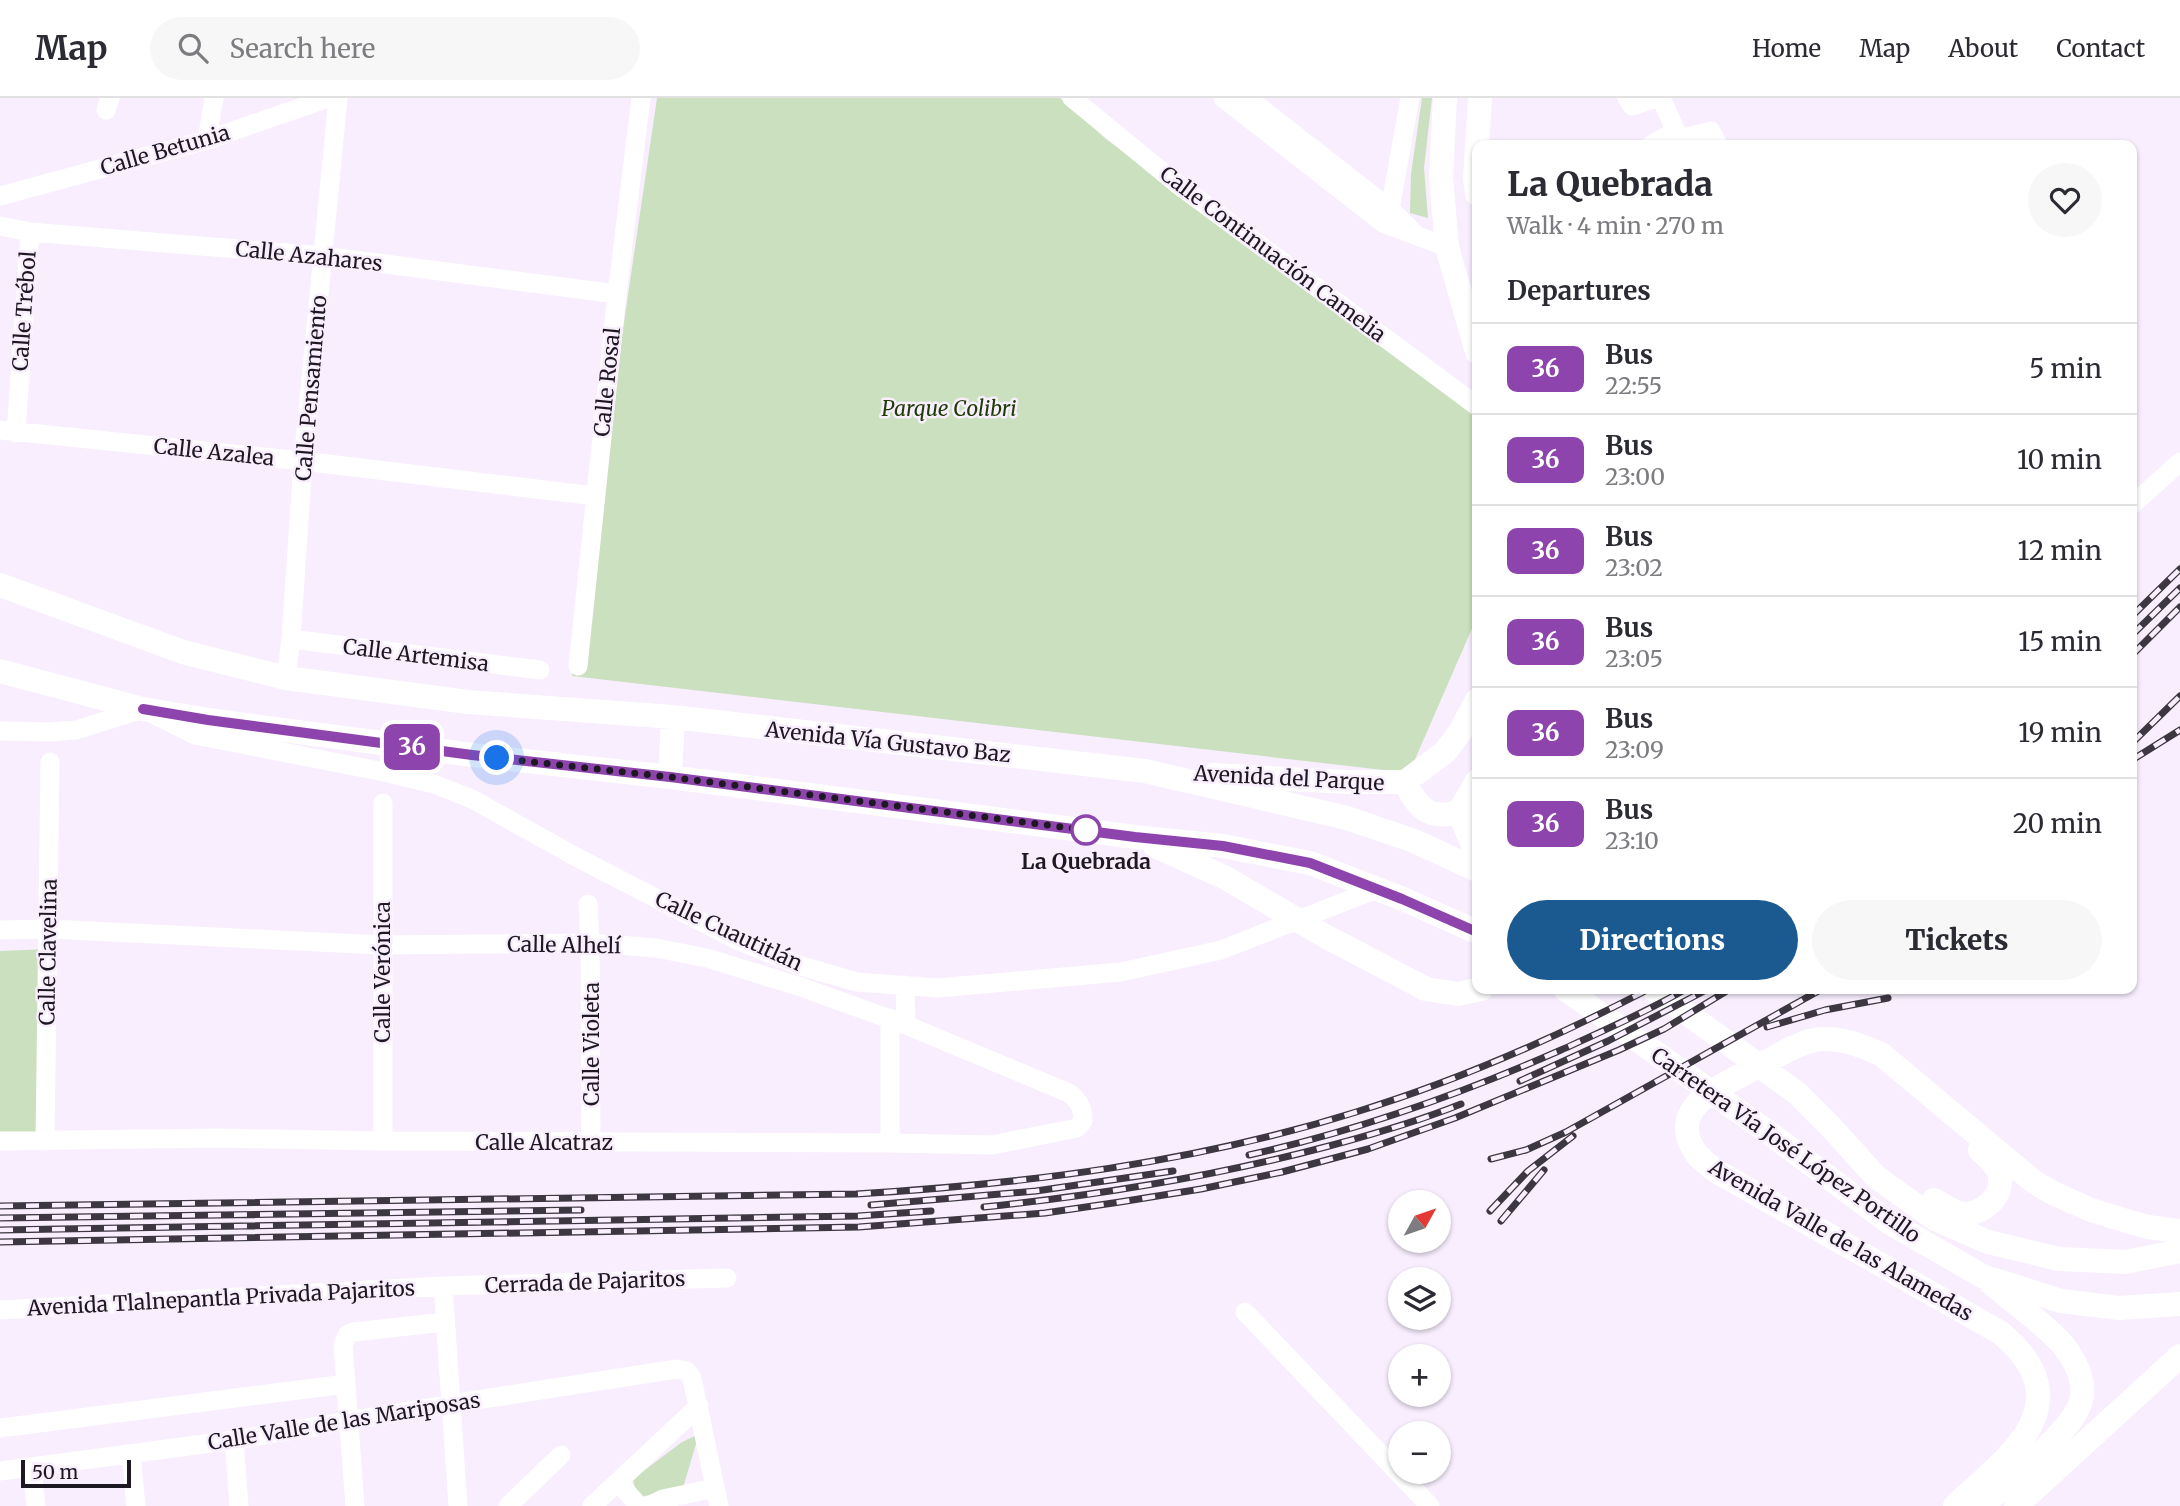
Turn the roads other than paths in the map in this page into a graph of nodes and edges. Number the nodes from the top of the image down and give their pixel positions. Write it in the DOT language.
graph roads {
  1 [pos="214,98"];
  2 [pos="328,98"];
  3 [pos="338,98"];
  4 [pos="641,98"];
  5 [pos="1072,98"];
  6 [pos="1223,98"];
  7 [pos="1248,98"];
  8 [pos="1410,98"];
  9 [pos="1445,98"];
  10 [pos="1480,98"];
  11 [pos="1627,98"];
  12 [pos="1656,98"];
  13 [pos="1661,98"];
  14 [pos="1678,139"];
  15 [pos="206,140"];
  16 [pos="1477,140"];
  17 [pos="1716,140"];
  18 [pos="0,196"];
  19 [pos="1387,216"];
  20 [pos="0,226"];
  21 [pos="30,232"];
  22 [pos="1447,247"];
  23 [pos="324,256"];
  24 [pos="617,294"];
  25 [pos="1472,334"];
  26 [pos="1472,402"];
  27 [pos="8,432"];
  28 [pos="303,461"];
  29 [pos="2180,462"];
  30 [pos="595,496"];
  31 [pos="2137,501"];
  32 [pos="0,585"];
  33 [pos="291,639"];
  34 [pos="578,666"];
  35 [pos="540,670"];
  36 [pos="0,671"];
  37 [pos="286,678"];
  38 [pos="143,709"];
  39 [pos="1472,709"];
  40 [pos="674,718"];
  41 [pos="0,731"];
  42 [pos="50,762"];
  43 [pos="1145,771"];
  44 [pos="670,777"];
  45 [pos="1405,782"];
  46 [pos="1472,790"];
  47 [pos="383,803"];
  48 [pos="1459,812"];
  49 [pos="1135,837"];
  50 [pos="1472,842"];
  51 [pos="1472,868"];
  52 [pos="1377,889"];
  53 [pos="588,904"];
  54 [pos="1301,920"];
  55 [pos="50,929"];
  56 [pos="0,930"];
  57 [pos="1472,930"];
  58 [pos="590,943"];
  59 [pos="381,945"];
  60 [pos="905,985"];
  61 [pos="1472,991"];
  62 [pos="1572,994"];
  63 [pos="1660,994"];
  64 [pos="898,1021"];
  65 [pos="1937,1100"];
  66 [pos="1083,1121"];
  67 [pos="1832,1128"];
  68 [pos="0,1141"];
  69 [pos="45,1141"];
  70 [pos="383,1141"];
  71 [pos="591,1142"];
  72 [pos="890,1143"];
  73 [pos="2180,1231"];
  74 [pos="2180,1251"];
  75 [pos="1982,1276"];
  76 [pos="727,1278"];
  77 [pos="443,1286"];
  78 [pos="2180,1304"];
  79 [pos="0,1310"];
  80 [pos="1245,1312"];
  81 [pos="444,1322"];
  82 [pos="2180,1356"];
  83 [pos="346,1384"];
  84 [pos="451,1404"];
  85 [pos="699,1406"];
  86 [pos="349,1421"];
  87 [pos="0,1428"];
  88 [pos="234,1440"];
  89 [pos="131,1454"];
  90 [pos="561,1455"];
  91 [pos="32,1467"];
  92 [pos="0,1471"];
  93 [pos="618,1482"];
  94 [pos="717,1497"];
  95 [pos="36,1506"];
  96 [pos="136,1506"];
  97 [pos="239,1506"];
  98 [pos="355,1506"];
  99 [pos="458,1506"];
  100 [pos="508,1506"];
  101 [pos="592,1506"];
  102 [pos="639,1506"];
  103 [pos="648,1506"];
  104 [pos="1430,1506"];
  105 [pos="1955,1506"];
  106 [pos="1982,1506"];
  107 [pos="2016,1506"];
  1 -- 15 [label="street"];
  2 -- 15 [label="street, Calle Betunia"];
  3 -- 23 [label="street, Calle Pensamiento"];
  4 -- 24 [label="street, Calle Rosal"];
  5 -- 26 [label="street, Calle Continuación Camelia"];
  6 -- 19 [label="street"];
  7 -- 19 [label="street"];
  8 -- 19 [label="street"];
  9 -- 22 [label="main road"];
  10 -- 16 [label="main road"];
  11 -- 12 [label="street"];
  13 -- 14 [label="street"];
  14 -- 17 [label="street"];
  15 -- 18 [label="street, Calle Betunia"];
  19 -- 22 [label="street"];
  20 -- 21 [label="street, Calle Azahares"];
  21 -- 23 [label="street, Calle Azahares"];
  21 -- 27 [label="street, Calle Trébol"];
  22 -- 25 [label="main road"];
  23 -- 24 [label="street, Calle Azahares"];
  23 -- 28 [label="street, Calle Pensamiento"];
  24 -- 30 [label="street, Calle Rosal"];
  27 -- 28 [label="street, Calle Azalea"];
  28 -- 30 [label="street, Calle Azalea"];
  28 -- 33 [label="street, Calle Pensamiento"];
  29 -- 31 [label="street"];
  30 -- 34 [label="street, Calle Rosal"];
  32 -- 37 [label="main road, Avenida Vía Gustavo Baz"];
  33 -- 35 [label="street, Calle Artemisa"];
  33 -- 37 [label="street, Calle Pensamiento"];
  36 -- 38 [label="main road"];
  37 -- 40 [label="main road, Avenida Vía Gustavo Baz"];
  38 -- 41 [label="street"];
  38 -- 44 [label="main road"];
  38 -- 60 [label="street, Calle Cuautitlán"];
  39 -- 45 [label="main road, Avenida del Parque"];
  40 -- 43 [label="main road, Avenida Vía Gustavo Baz"];
  40 -- 44 [label="main road"];
  42 -- 55 [label="street, Calle Clavelina"];
  43 -- 45 [label="main road, Avenida del Parque"];
  43 -- 51 [label="main road, Avenida Vía Gustavo Baz"];
  44 -- 49 [label="main road"];
  45 -- 48 [label="main road"];
  46 -- 48 [label="main road"];
  47 -- 59 [label="street, Calle Verónica"];
  48 -- 50 [label="main road"];
  49 -- 52 [label="main road"];
  49 -- 54 [label="main road"];
  52 -- 54 [label="street, Calle Cuautitlán"];
  52 -- 57 [label="main road"];
  53 -- 58 [label="street, Calle Violeta"];
  54 -- 60 [label="street, Calle Cuautitlán"];
  54 -- 61 [label="main road"];
  55 -- 56 [label="street, Calle Alhelí"];
  55 -- 59 [label="street, Calle Alhelí"];
  55 -- 69 [label="street, Calle Clavelina"];
  58 -- 59 [label="street, Calle Alhelí"];
  58 -- 64 [label="street, Calle Alhelí"];
  58 -- 71 [label="street, Calle Violeta"];
  59 -- 70 [label="street, Calle Verónica"];
  60 -- 64 [label="street"];
  62 -- 75 [label="main road, Carretera Vía José López Portillo"];
  63 -- 67 [label="main road, Carretera Vía José López Portillo"];
  64 -- 66 [label="street, Calle Alhelí"];
  64 -- 72 [label="street"];
  65 -- 67 [label="main road"];
  65 -- 73 [label="main road, Avenida Valle de las Alamedas"];
  65 -- 105 [label="main road, Avenida Valle de las Alamedas"];
  66 -- 72 [label="street, Calle Alcatraz"];
  67 -- 74 [label="main road, Carretera Vía José López Portillo"];
  68 -- 69 [label="street, Calle Alcatraz"];
  69 -- 70 [label="street, Calle Alcatraz"];
  70 -- 71 [label="street, Calle Alcatraz"];
  71 -- 72 [label="street, Calle Alcatraz"];
  75 -- 78 [label="main road, Carretera Vía José López Portillo"];
  75 -- 106 [label="main road"];
  76 -- 77 [label="street, Cerrada de Pajaritos"];
  77 -- 79 [label="street, Avenida Tlalnepantla Privada Pajaritos"];
  77 -- 81 [label="street"];
  80 -- 104 [label="street"];
  81 -- 83 [label="street"];
  81 -- 84 [label="street"];
  82 -- 107 [label="main road"];
  83 -- 86 [label="street"];
  83 -- 87 [label="street, Calle Valle de las Mariposas"];
  84 -- 85 [label="street, Calle Valle de las Mariposas"];
  84 -- 86 [label="street, Calle Valle de las Mariposas"];
  84 -- 99 [label="street"];
  85 -- 93 [label="street"];
  85 -- 94 [label="street"];
  86 -- 88 [label="street, Calle Valle de las Mariposas"];
  86 -- 98 [label="street"];
  88 -- 89 [label="street, Calle Valle de las Mariposas"];
  88 -- 97 [label="street"];
  89 -- 91 [label="street, Calle Valle de las Mariposas"];
  89 -- 96 [label="street"];
  90 -- 100 [label="street"];
  91 -- 92 [label="street, Calle Valle de las Mariposas"];
  91 -- 95 [label="street"];
  93 -- 101 [label="street"];
  93 -- 102 [label="street"];
  94 -- 103 [label="street"];
}
